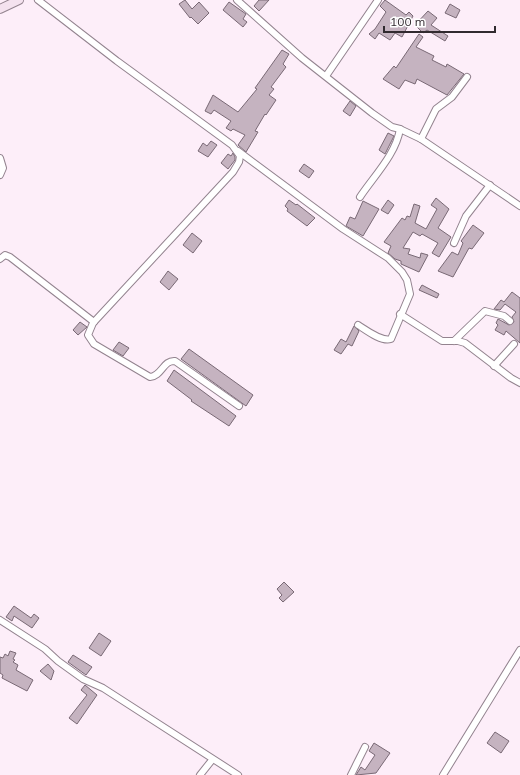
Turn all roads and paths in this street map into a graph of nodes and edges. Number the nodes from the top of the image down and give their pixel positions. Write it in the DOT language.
graph roads {
  1 [pos="19,0"];
  2 [pos="38,0"];
  3 [pos="238,0"];
  4 [pos="378,0"];
  5 [pos="0,9"];
  6 [pos="326,76"];
  7 [pos="467,77"];
  8 [pos="400,128"];
  9 [pos="421,139"];
  10 [pos="235,149"];
  11 [pos="0,158"];
  12 [pos="0,175"];
  13 [pos="490,185"];
  14 [pos="360,197"];
  15 [pos="520,206"];
  16 [pos="454,243"];
  17 [pos="0,259"];
  18 [pos="400,314"];
  19 [pos="510,321"];
  20 [pos="94,322"];
  21 [pos="358,325"];
  22 [pos="454,341"];
  23 [pos="514,344"];
  24 [pos="494,366"];
  25 [pos="520,383"];
  26 [pos="239,406"];
  27 [pos="0,620"];
  28 [pos="520,650"];
  29 [pos="365,747"];
  30 [pos="212,760"];
  31 [pos="200,775"];
  32 [pos="238,775"];
  33 [pos="351,775"];
  34 [pos="443,775"];
  1 -- 5 [label="street"];
  2 -- 10 [label="street"];
  3 -- 6 [label="street"];
  4 -- 6 [label="street"];
  6 -- 8 [label="street"];
  7 -- 9 [label="street"];
  8 -- 9 [label="street"];
  8 -- 14 [label="street"];
  9 -- 13 [label="street"];
  10 -- 18 [label="street"];
  10 -- 20 [label="street"];
  11 -- 12 [label="street"];
  13 -- 15 [label="street"];
  13 -- 16 [label="street"];
  17 -- 20 [label="street"];
  18 -- 21 [label="street"];
  18 -- 22 [label="street"];
  19 -- 22 [label="street"];
  20 -- 26 [label="street"];
  22 -- 24 [label="street"];
  23 -- 24 [label="street"];
  24 -- 25 [label="street"];
  27 -- 30 [label="street"];
  28 -- 34 [label="street"];
  29 -- 33 [label="street"];
  30 -- 31 [label="street"];
  30 -- 32 [label="street"];
}
